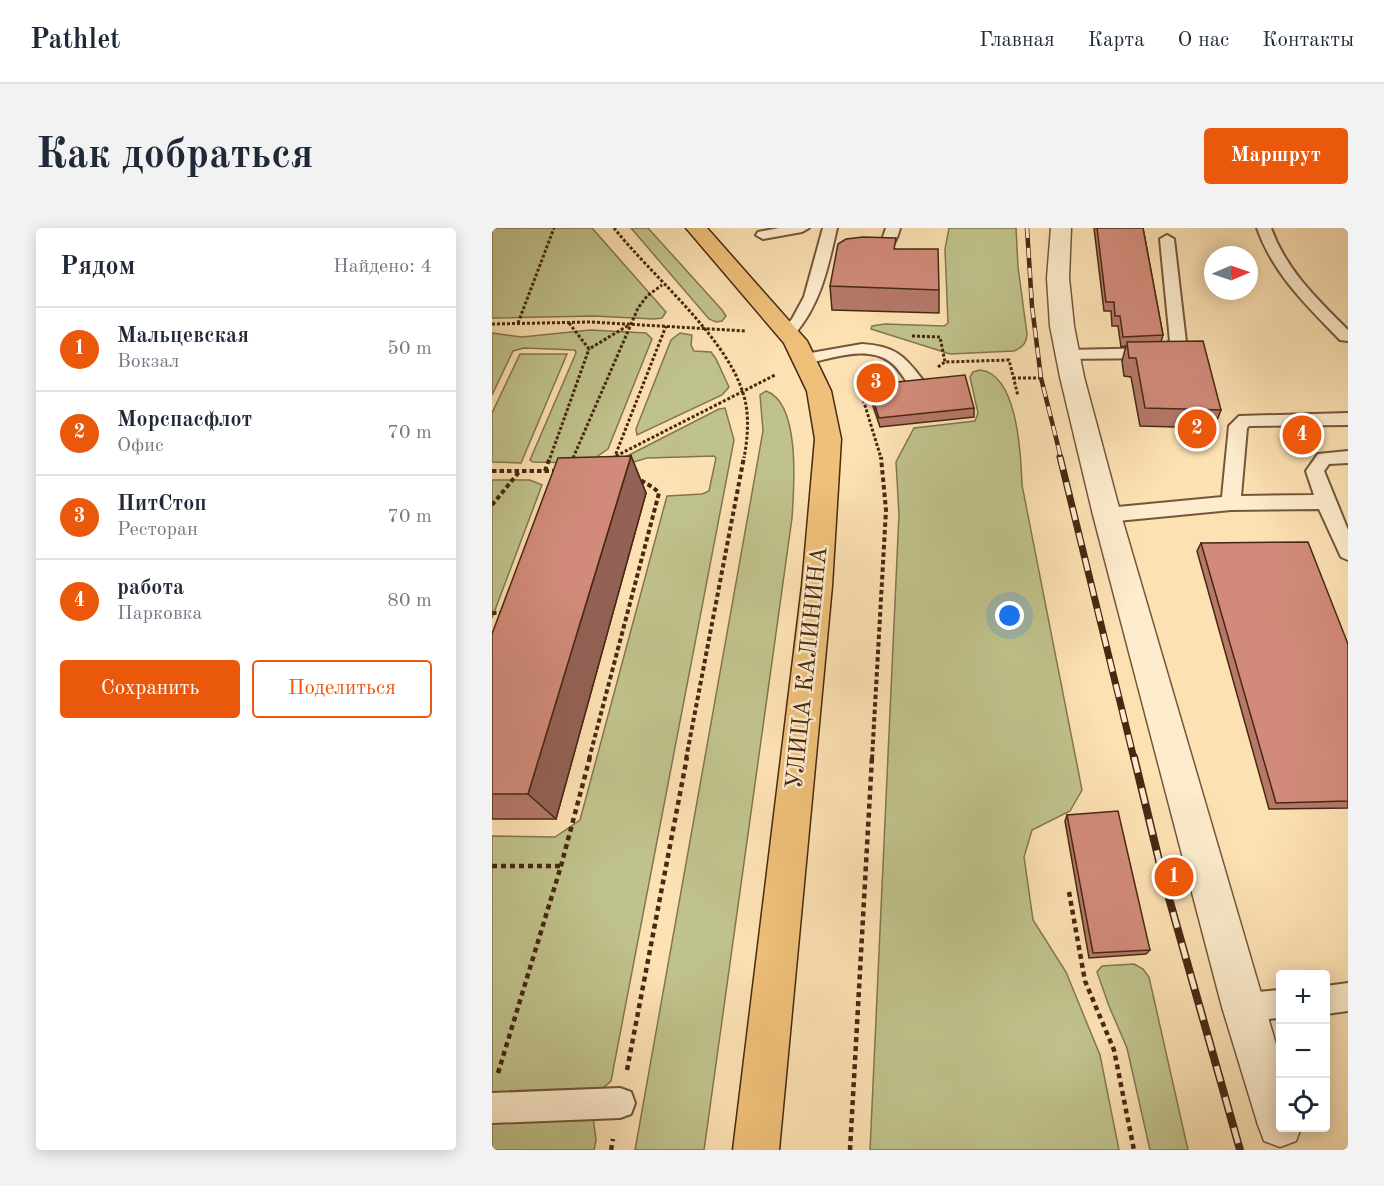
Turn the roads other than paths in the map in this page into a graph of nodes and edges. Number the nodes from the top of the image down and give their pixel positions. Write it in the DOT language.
graph roads {
  1 [pos="696,228"];
  2 [pos="802,228"];
  3 [pos="830,228"];
  4 [pos="893,228"];
  5 [pos="1061,228"];
  6 [pos="1264,228"];
  7 [pos="763,235"];
  8 [pos="1167,239"];
  9 [pos="854,255"];
  10 [pos="838,259"];
  11 [pos="819,272"];
  12 [pos="1346,337"];
  13 [pos="796,346"];
  14 [pos="1067,355"];
  15 [pos="916,383"];
  16 [pos="1348,419"];
  17 [pos="1348,458"];
  18 [pos="1326,502"];
  19 [pos="1231,503"];
  20 [pos="1107,515"];
  21 [pos="1348,552"];
  22 [pos="1348,997"];
  23 [pos="1330,999"];
  24 [pos="1262,1006"];
  25 [pos="494,1094"];
  26 [pos="1276,1094"];
  27 [pos="620,1103"];
  28 [pos="1283,1132"];
  29 [pos="756,1150"];
  30 [pos="1288,1150"];
  1 -- 13 [label="main road, УЛИЦА КАЛИНИНА"];
  2 -- 7 [label="lane"];
  3 -- 11 [label="lane"];
  4 -- 9 [label="lane"];
  5 -- 14 [label="street"];
  6 -- 12 [label="lane"];
  8 -- 14 [label="lane"];
  10 -- 11 [label="lane"];
  11 -- 13 [label="lane"];
  13 -- 15 [label="lane"];
  13 -- 29 [label="main road, УЛИЦА КАЛИНИНА"];
  14 -- 20 [label="street"];
  16 -- 19 [label="lane"];
  17 -- 18 [label="lane"];
  18 -- 19 [label="lane"];
  18 -- 21 [label="lane"];
  19 -- 20 [label="lane"];
  20 -- 24 [label="street"];
  22 -- 23 [label="lane"];
  24 -- 26 [label="street"];
  25 -- 27 [label="lane"];
  28 -- 30 [label="street"];
}
